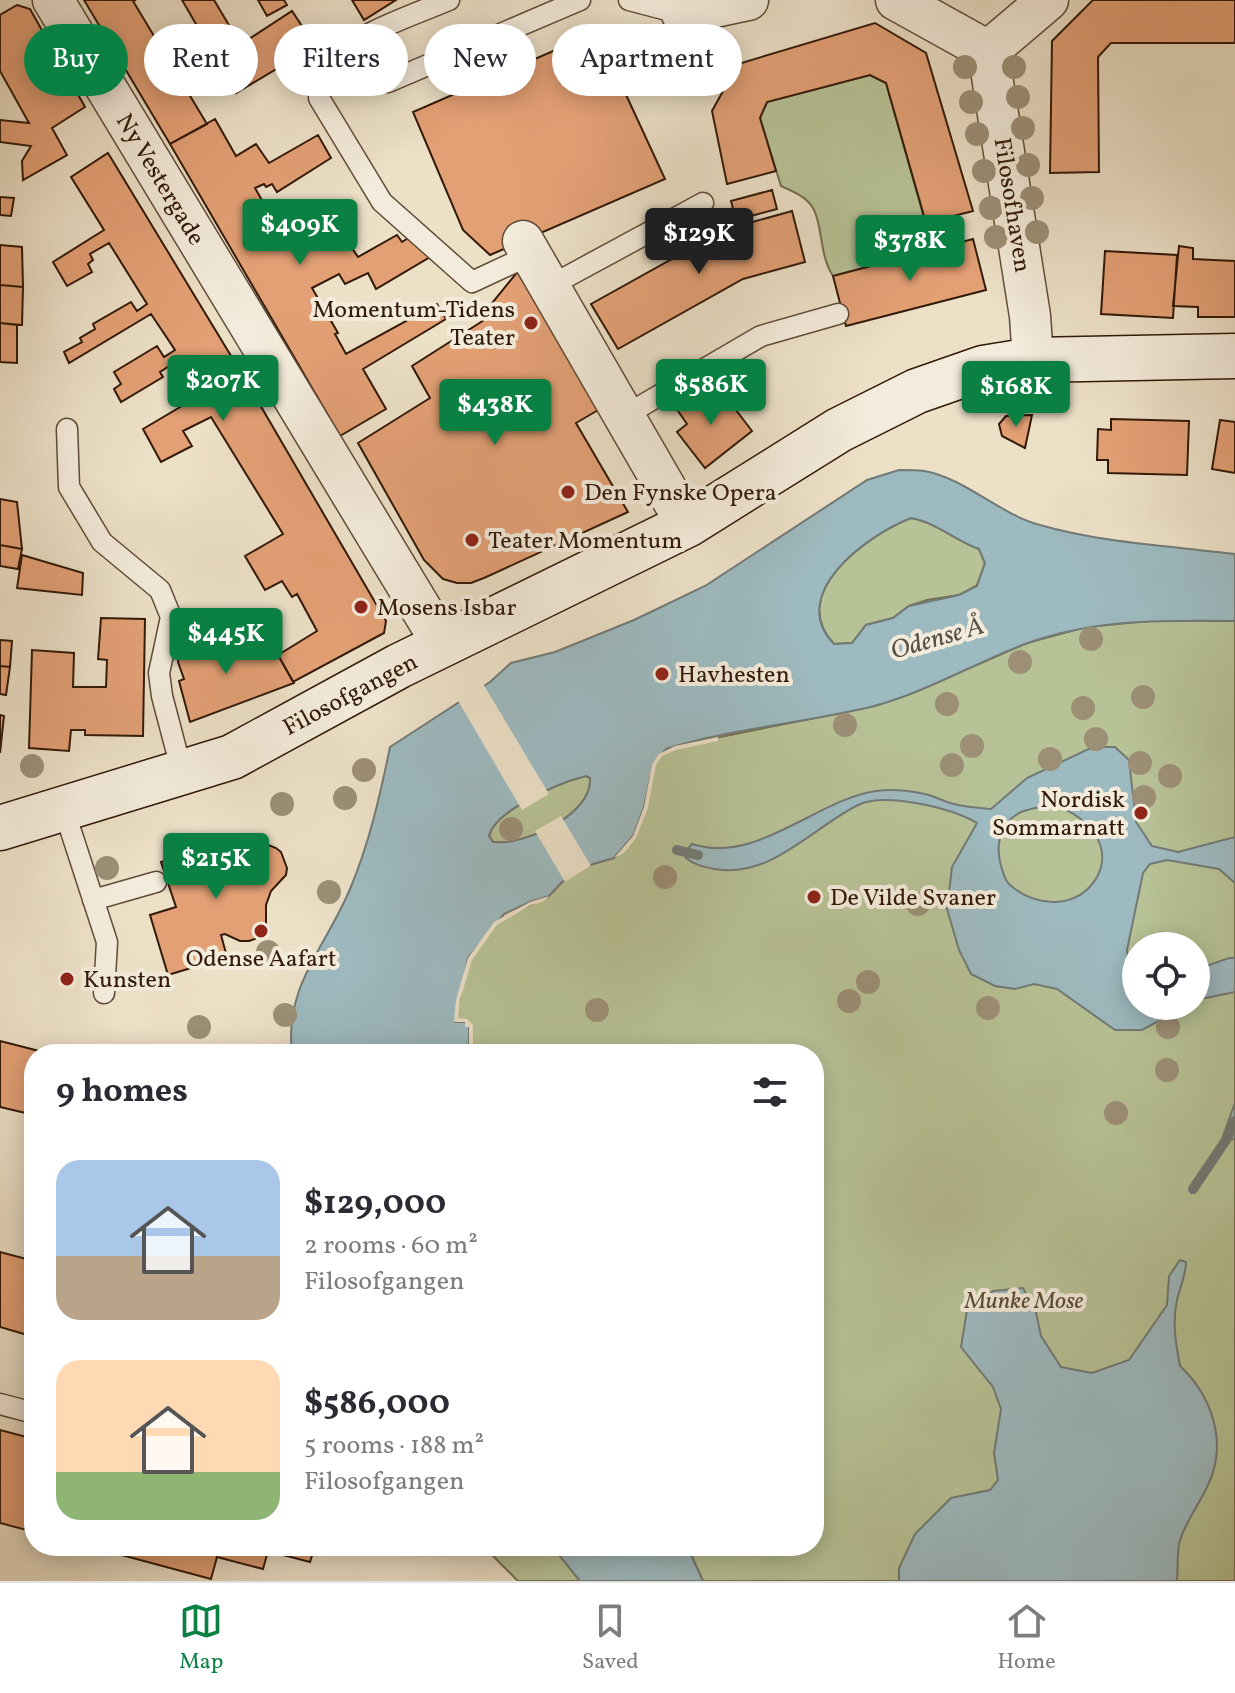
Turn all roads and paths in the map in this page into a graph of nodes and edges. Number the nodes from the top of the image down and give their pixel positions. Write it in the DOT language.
graph roads {
  1 [pos="53,0"];
  2 [pos="449,0"];
  3 [pos="580,0"];
  4 [pos="629,0"];
  5 [pos="748,0"];
  6 [pos="896,0"];
  7 [pos="1048,0"];
  8 [pos="682,14"];
  9 [pos="988,51"];
  10 [pos="408,73"];
  11 [pos="703,203"];
  12 [pos="534,261"];
  13 [pos="838,314"];
  14 [pos="1235,356"];
  15 [pos="1033,360"];
  16 [pos="624,416"];
  17 [pos="67,429"];
  18 [pos="687,525"];
  19 [pos="443,645"];
  20 [pos="182,772"];
  21 [pos="63,807"];
  22 [pos="0,828"];
  23 [pos="156,882"];
  24 [pos="93,900"];
  25 [pos="104,993"];
  26 [pos="0,1404"];
  27 [pos="24,1410"];
  1 -- 19 [label="street, Ny Vestergade"];
  2 -- 12 [label="lane"];
  3 -- 10 [label="lane"];
  4 -- 8 [label="lane"];
  5 -- 8 [label="street"];
  6 -- 9 [label="street"];
  7 -- 9 [label="street"];
  9 -- 15 [label="street, Filosofhaven"];
  11 -- 12 [label="lane"];
  12 -- 16 [label="street"];
  13 -- 16 [label="lane"];
  14 -- 15 [label="main road, Filosofgangen"];
  15 -- 18 [label="main road, Filosofgangen"];
  16 -- 18 [label="street"];
  17 -- 20 [label="lane"];
  18 -- 19 [label="main road, Filosofgangen"];
  19 -- 20 [label="main road, Filosofgangen"];
  20 -- 21 [label="main road, Filosofgangen"];
  21 -- 22 [label="main road, Filosofgangen"];
  21 -- 24 [label="lane"];
  23 -- 24 [label="lane"];
  24 -- 25 [label="lane"];
  26 -- 27 [label="lane"];
}
